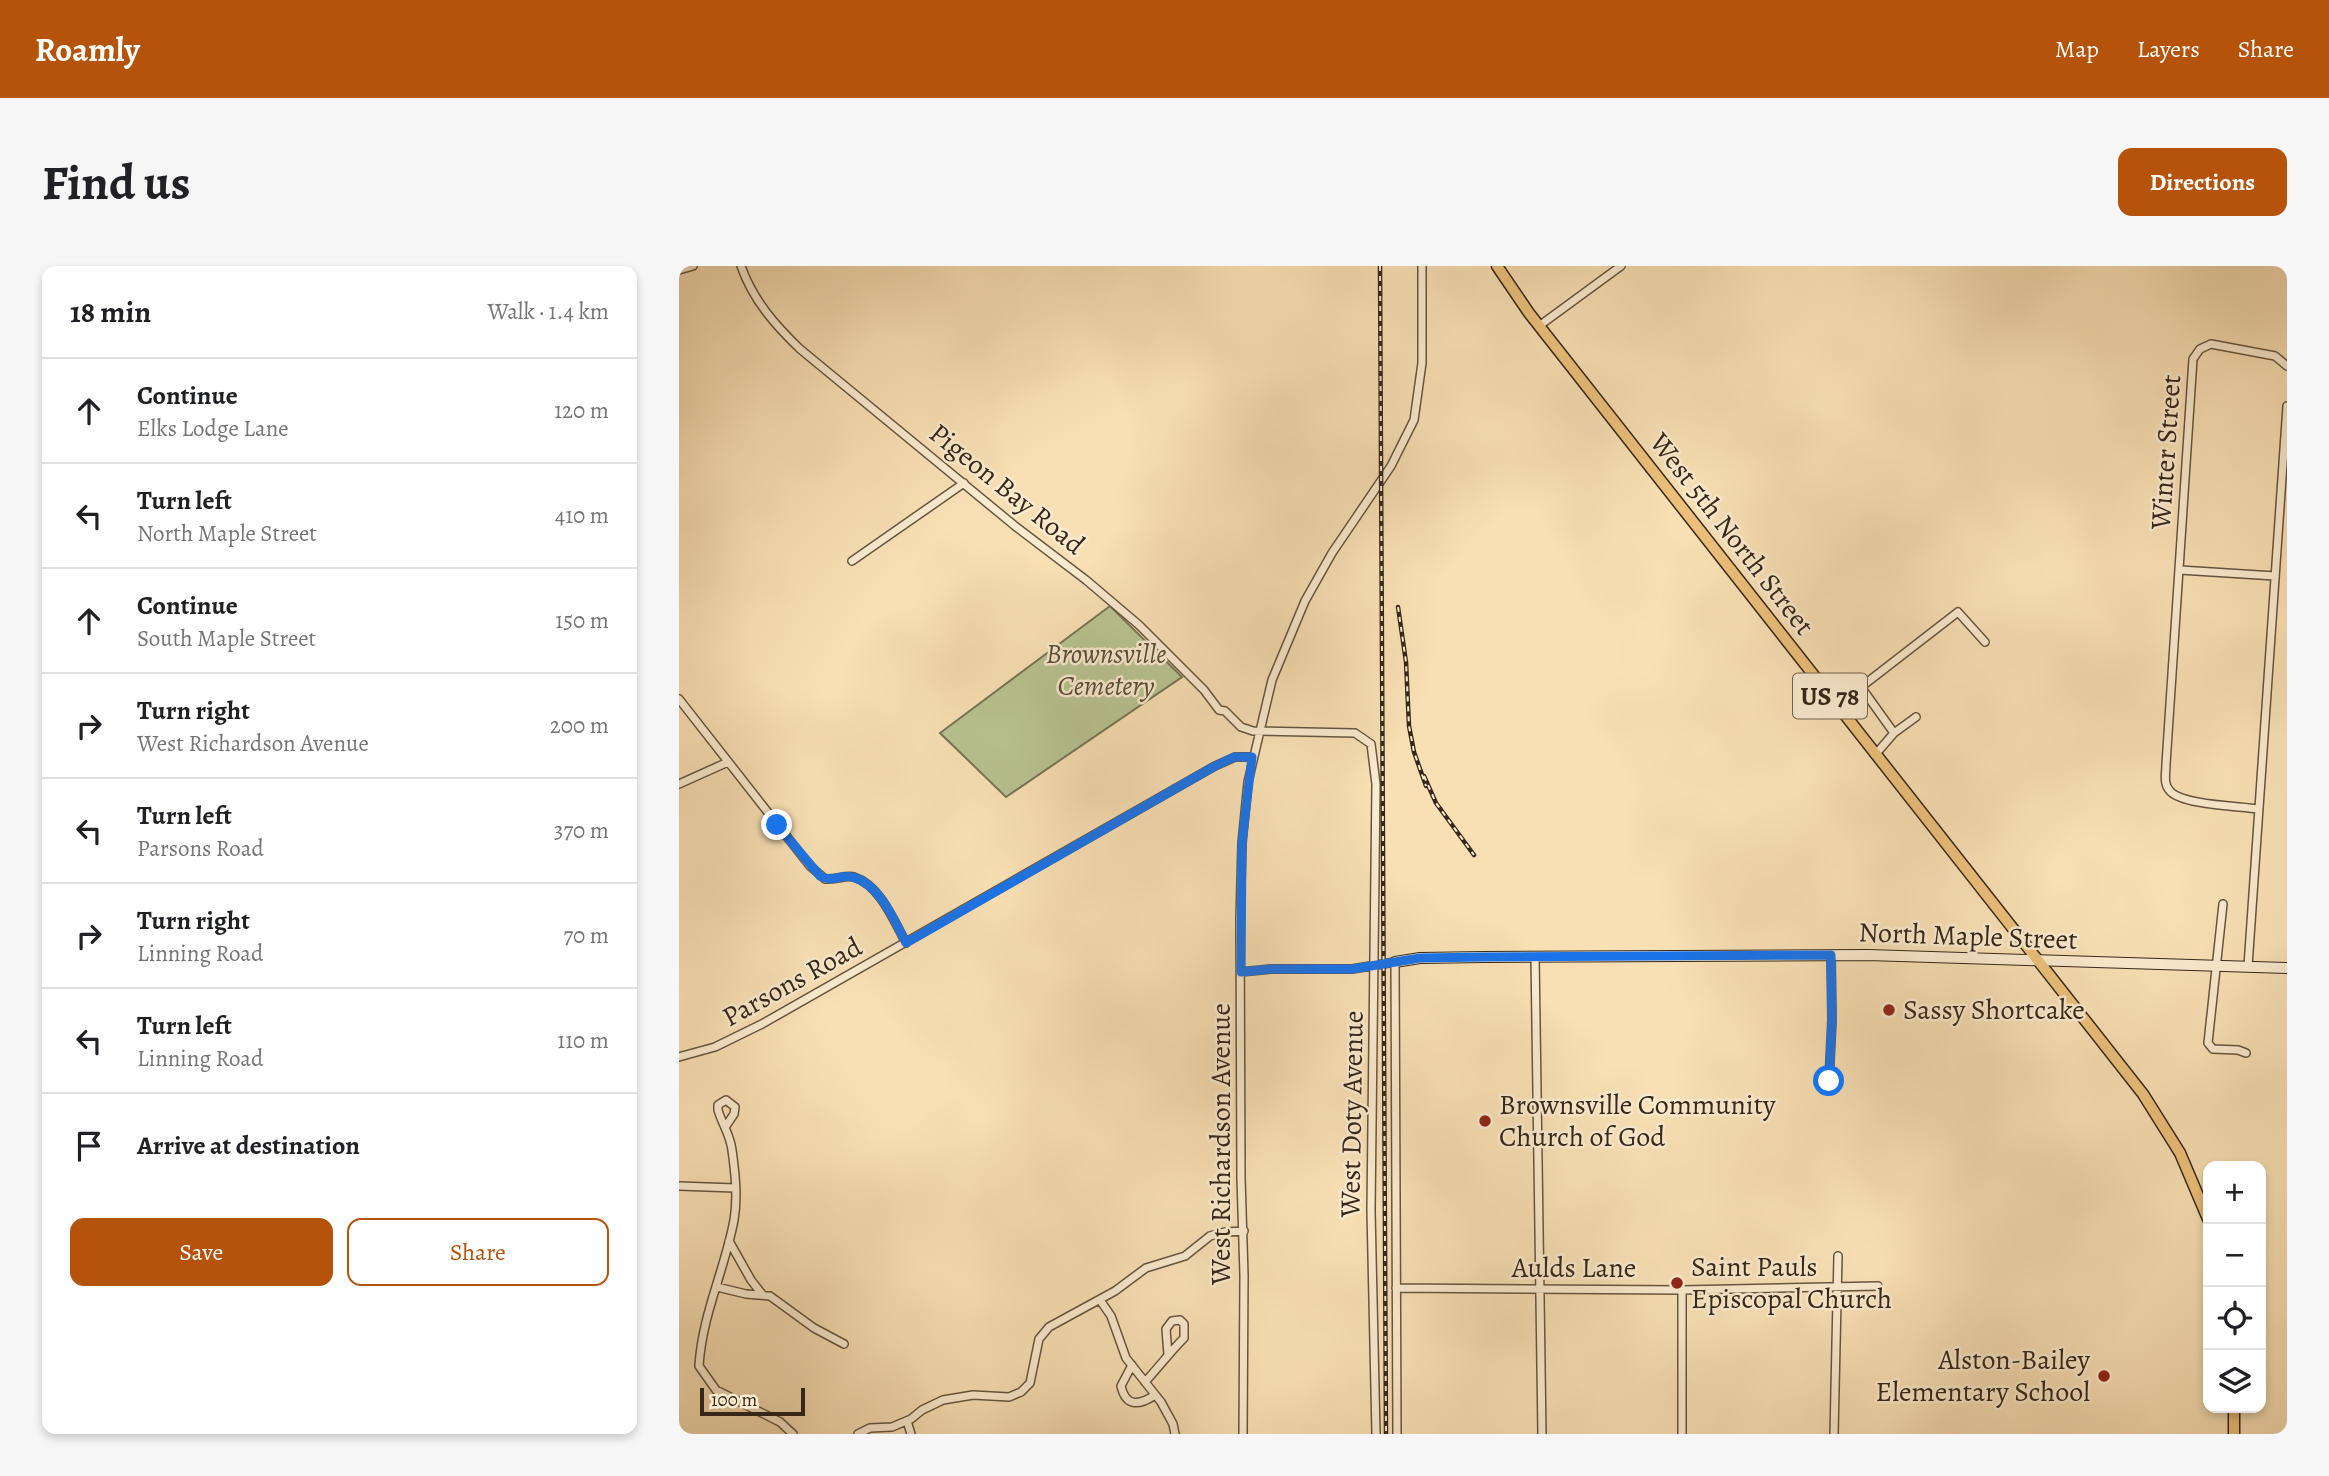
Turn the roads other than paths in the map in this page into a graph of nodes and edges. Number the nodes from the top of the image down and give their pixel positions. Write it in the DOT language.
graph roads {
  1 [pos="693,266"];
  2 [pos="741,266"];
  3 [pos="1422,266"];
  4 [pos="1497,266"];
  5 [pos="1621,266"];
  6 [pos="679,270"];
  7 [pos="1539,326"];
  8 [pos="2287,366"];
  9 [pos="2287,406"];
  10 [pos="964,483"];
  11 [pos="852,561"];
  12 [pos="2180,570"];
  13 [pos="2275,576"];
  14 [pos="1985,642"];
  15 [pos="679,699"];
  16 [pos="1916,717"];
  17 [pos="1258,732"];
  18 [pos="1894,733"];
  19 [pos="1875,755"];
  20 [pos="1252,757"];
  21 [pos="728,762"];
  22 [pos="679,783"];
  23 [pos="2258,809"];
  24 [pos="2223,904"];
  25 [pos="906,943"];
  26 [pos="1831,955"];
  27 [pos="1535,956"];
  28 [pos="2039,960"];
  29 [pos="1395,962"];
  30 [pos="1375,966"];
  31 [pos="2215,966"];
  32 [pos="2248,966"];
  33 [pos="2287,968"];
  34 [pos="1241,972"];
  35 [pos="2246,1054"];
  36 [pos="679,1057"];
  37 [pos="1829,1081"];
  38 [pos="726,1126"];
  39 [pos="679,1186"];
  40 [pos="735,1188"];
  41 [pos="2203,1206"];
  42 [pos="1244,1231"];
  43 [pos="729,1240"];
  44 [pos="1838,1256"];
  45 [pos="1837,1286"];
  46 [pos="1878,1286"];
  47 [pos="717,1287"];
  48 [pos="1397,1288"];
  49 [pos="1539,1289"];
  50 [pos="1682,1290"];
  51 [pos="762,1294"];
  52 [pos="1100,1300"];
  53 [pos="844,1344"];
  54 [pos="1168,1355"];
  55 [pos="1132,1365"];
  56 [pos="1145,1382"];
  57 [pos="1155,1395"];
  58 [pos="2234,1413"];
  59 [pos="907,1421"];
  60 [pos="793,1434"];
  61 [pos="858,1434"];
  62 [pos="911,1434"];
  63 [pos="1175,1434"];
  64 [pos="1243,1434"];
  65 [pos="1376,1434"];
  66 [pos="1397,1434"];
  67 [pos="1542,1434"];
  68 [pos="1682,1434"];
  69 [pos="1834,1434"];
  70 [pos="2234,1434"];
  1 -- 6 [label="street"];
  2 -- 10 [label="street, Pigeon Bay Road"];
  3 -- 17 [label="street, West Richardson Avenue"];
  4 -- 7 [label="main road, West 5th North Street / US 78"];
  5 -- 7 [label="street"];
  7 -- 19 [label="main road, West 5th North Street / US 78"];
  8 -- 12 [label="street, Winter Street"];
  9 -- 13 [label="street"];
  10 -- 11 [label="street"];
  10 -- 17 [label="street, Pigeon Bay Road"];
  12 -- 13 [label="street, Winter Street"];
  12 -- 23 [label="street, Winter Street"];
  13 -- 23 [label="street"];
  14 -- 18 [label="street"];
  15 -- 21 [label="street"];
  16 -- 18 [label="street"];
  17 -- 20 [label="street, West Richardson Avenue"];
  17 -- 30 [label="street, West Doty Avenue"];
  18 -- 19 [label="street"];
  19 -- 28 [label="main road, West 5th North Street / US 78"];
  20 -- 25 [label="street, Parsons Road"];
  20 -- 34 [label="street, West Richardson Avenue"];
  21 -- 22 [label="street"];
  21 -- 25 [label="street"];
  23 -- 32 [label="street"];
  24 -- 31 [label="street"];
  25 -- 36 [label="street, Parsons Road"];
  26 -- 27 [label="street, North Maple Street"];
  26 -- 28 [label="street, North Maple Street"];
  26 -- 37 [label="street"];
  27 -- 29 [label="street, North Maple Street"];
  27 -- 49 [label="street"];
  28 -- 31 [label="street, North Maple Street"];
  28 -- 41 [label="main road, US 78"];
  29 -- 30 [label="street"];
  29 -- 48 [label="street"];
  30 -- 34 [label="street"];
  30 -- 65 [label="street, West Doty Avenue"];
  31 -- 32 [label="street, North Maple Street"];
  31 -- 35 [label="street"];
  32 -- 33 [label="street, North Maple Street"];
  34 -- 42 [label="street, West Richardson Avenue"];
  38 -- 40 [label="street"];
  39 -- 40 [label="street"];
  40 -- 43 [label="street"];
  42 -- 52 [label="street"];
  42 -- 64 [label="street, West Richardson Avenue"];
  43 -- 47 [label="street"];
  43 -- 51 [label="street"];
  44 -- 45 [label="street"];
  45 -- 46 [label="street, Aulds Lane"];
  45 -- 50 [label="street, Aulds Lane"];
  45 -- 69 [label="street"];
  47 -- 51 [label="street"];
  47 -- 60 [label="street"];
  48 -- 49 [label="street, Aulds Lane"];
  48 -- 66 [label="street"];
  49 -- 50 [label="street, Aulds Lane"];
  49 -- 67 [label="street"];
  50 -- 68 [label="street"];
  51 -- 53 [label="street"];
  52 -- 55 [label="street"];
  52 -- 59 [label="street"];
  54 -- 54 [label="street"];
  54 -- 56 [label="street"];
  55 -- 56 [label="street"];
  55 -- 57 [label="street"];
  56 -- 57 [label="street"];
  57 -- 63 [label="street"];
  58 -- 70 [label="main road"];
  59 -- 61 [label="street"];
  59 -- 62 [label="street"];
}
